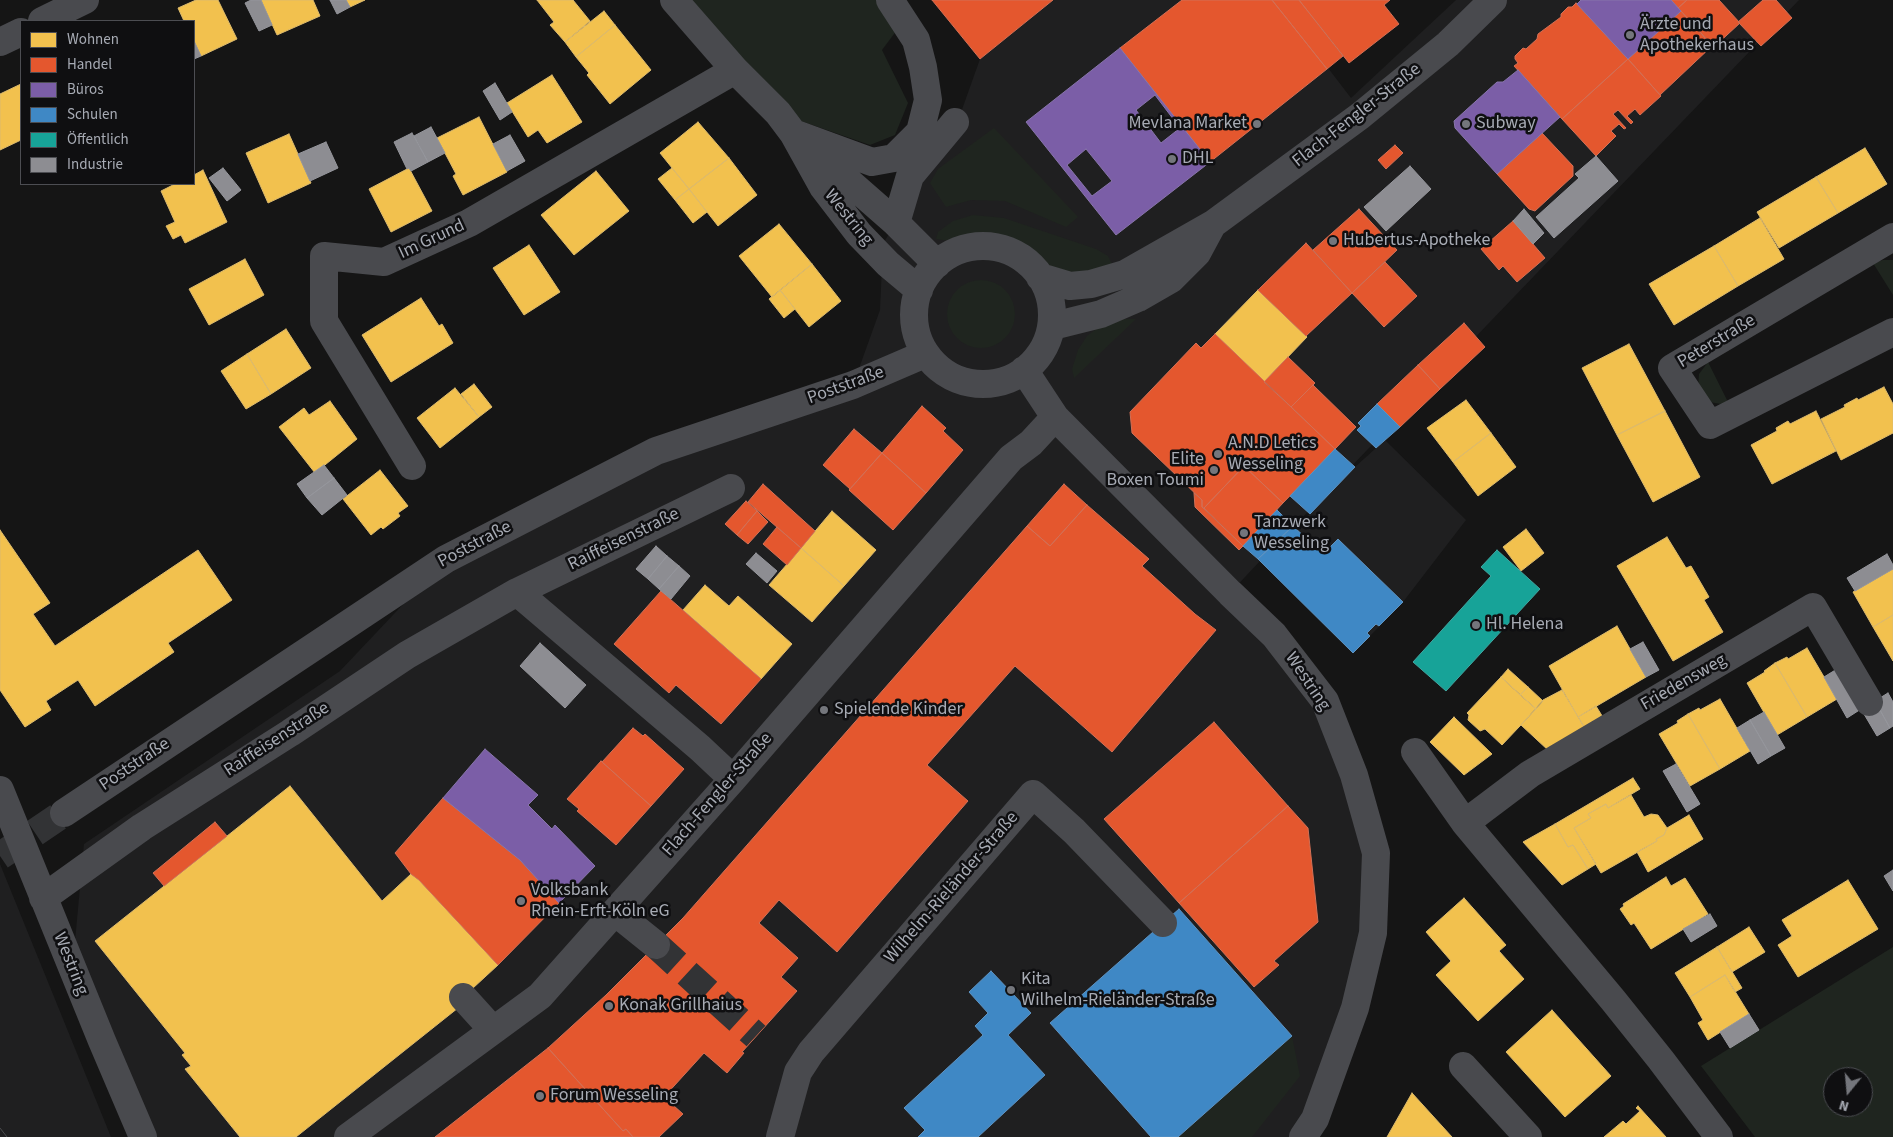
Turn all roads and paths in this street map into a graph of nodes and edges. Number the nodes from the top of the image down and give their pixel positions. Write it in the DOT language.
graph roads {
  1 [pos="85,0"];
  2 [pos="674,0"];
  3 [pos="890,0"];
  4 [pos="1493,0"];
  5 [pos="44,20"];
  6 [pos="735,70"];
  7 [pos="955,122"];
  8 [pos="793,133"];
  9 [pos="896,223"];
  10 [pos="1213,224"];
  11 [pos="1893,237"];
  12 [pos="937,264"];
  13 [pos="1040,277"];
  14 [pos="918,290"];
  15 [pos="1053,326"];
  16 [pos="1893,332"];
  17 [pos="925,354"];
  18 [pos="1024,370"];
  19 [pos="1055,417"];
  20 [pos="412,466"];
  21 [pos="731,488"];
  22 [pos="517,592"];
  23 [pos="1869,702"];
  24 [pos="1415,752"];
  25 [pos="733,779"];
  26 [pos="0,790"];
  27 [pos="64,813"];
  28 [pos="1465,822"];
  29 [pos="43,898"];
  30 [pos="615,912"];
  31 [pos="1163,922"];
  32 [pos="656,945"];
  33 [pos="463,997"];
  34 [pos="492,1029"];
  35 [pos="1463,1066"];
  36 [pos="143,1137"];
  37 [pos="348,1137"];
  38 [pos="780,1137"];
  39 [pos="1303,1137"];
  40 [pos="1528,1137"];
  41 [pos="1719,1137"];
  1 -- 5 [label="street"];
  2 -- 6 [label="street, Westring"];
  3 -- 8 [label="street"];
  4 -- 10 [label="street, Flach-Fengler-Straße"];
  6 -- 8 [label="street, Westring"];
  6 -- 20 [label="street, Im Grund"];
  7 -- 9 [label="street"];
  8 -- 9 [label="street, Westring"];
  8 -- 14 [label="street, Westring"];
  9 -- 12 [label="street, Westring"];
  10 -- 13 [label="street, Flach-Fengler-Straße"];
  10 -- 15 [label="street, Flach-Fengler-Straße"];
  11 -- 16 [label="street, Peterstraße"];
  12 -- 13 [label="street"];
  12 -- 14 [label="street"];
  13 -- 15 [label="street"];
  14 -- 17 [label="street"];
  15 -- 18 [label="street"];
  17 -- 18 [label="street"];
  17 -- 27 [label="street, Poststraße"];
  18 -- 19 [label="street, Westring"];
  19 -- 25 [label="street, Flach-Fengler-Straße"];
  19 -- 39 [label="street, Westring"];
  21 -- 22 [label="street, Raiffeisenstraße"];
  22 -- 25 [label="street"];
  22 -- 29 [label="street, Raiffeisenstraße"];
  23 -- 28 [label="street, Friedensweg"];
  24 -- 28 [label="street"];
  25 -- 30 [label="street, Flach-Fengler-Straße"];
  26 -- 29 [label="street, Westring"];
  28 -- 41 [label="street"];
  29 -- 36 [label="street, Westring"];
  30 -- 32 [label="street"];
  30 -- 34 [label="street, Flach-Fengler-Straße"];
  31 -- 38 [label="street, Wilhelm-Rieländer-Straße"];
  33 -- 34 [label="street"];
  34 -- 37 [label="street, Flach-Fengler-Straße"];
  35 -- 40 [label="street"];
}
